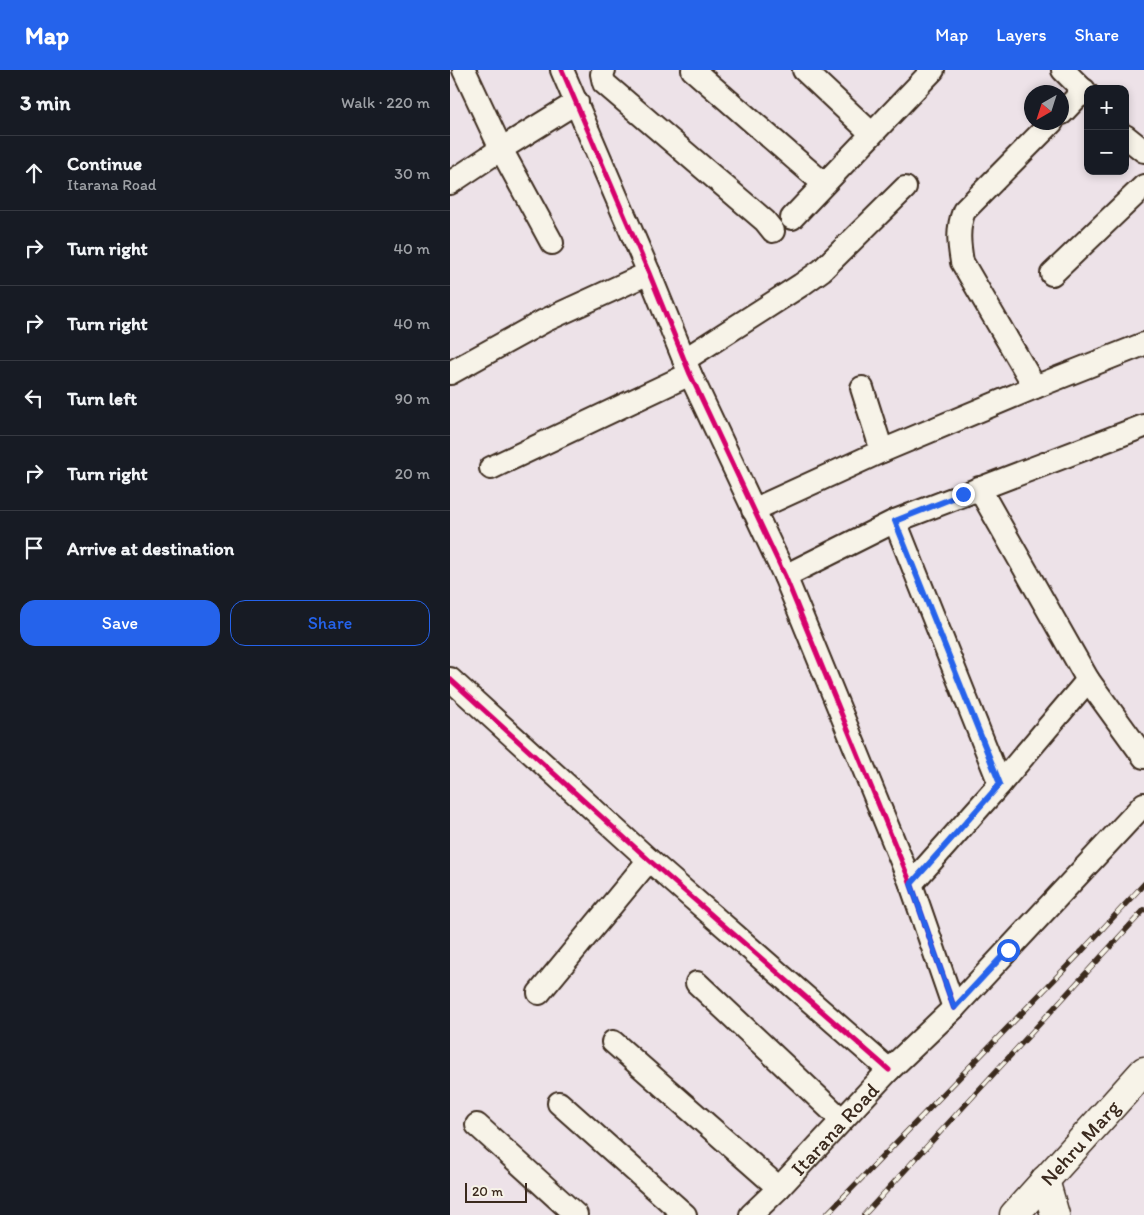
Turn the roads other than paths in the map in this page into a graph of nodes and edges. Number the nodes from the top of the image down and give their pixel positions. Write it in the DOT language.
graph roads {
  1 [pos="464,70"];
  2 [pos="562,70"];
  3 [pos="604,70"];
  4 [pos="693,70"];
  5 [pos="804,70"];
  6 [pos="933,70"];
  7 [pos="1063,70"];
  8 [pos="1084,91"];
  9 [pos="1084,95"];
  10 [pos="577,102"];
  11 [pos="1069,107"];
  12 [pos="1044,130"];
  13 [pos="871,133"];
  14 [pos="1129,139"];
  15 [pos="501,149"];
  16 [pos="1144,151"];
  17 [pos="450,183"];
  18 [pos="824,184"];
  19 [pos="1144,186"];
  20 [pos="905,188"];
  21 [pos="792,218"];
  22 [pos="773,231"];
  23 [pos="552,243"];
  24 [pos="649,274"];
  25 [pos="1052,274"];
  26 [pos="1144,344"];
  27 [pos="687,367"];
  28 [pos="450,373"];
  29 [pos="1035,387"];
  30 [pos="862,388"];
  31 [pos="1144,426"];
  32 [pos="882,451"];
  33 [pos="491,468"];
  34 [pos="980,488"];
  35 [pos="752,510"];
  36 [pos="895,521"];
  37 [pos="785,576"];
  38 [pos="450,680"];
  39 [pos="1088,680"];
  40 [pos="1144,757"];
  41 [pos="1000,784"];
  42 [pos="1144,804"];
  43 [pos="649,860"];
  44 [pos="911,884"];
  45 [pos="697,983"];
  46 [pos="538,993"];
  47 [pos="954,1008"];
  48 [pos="613,1042"];
  49 [pos="889,1070"];
  50 [pos="1144,1071"];
  51 [pos="559,1103"];
  52 [pos="842,1120"];
  53 [pos="478,1125"];
  54 [pos="1045,1180"];
  55 [pos="779,1188"];
  56 [pos="576,1215"];
  57 [pos="685,1215"];
  58 [pos="751,1215"];
  59 [pos="1014,1215"];
  60 [pos="1055,1215"];
  1 -- 15 [label="street"];
  2 -- 10 [label="street"];
  3 -- 22 [label="street"];
  4 -- 18 [label="street"];
  5 -- 13 [label="street"];
  6 -- 13 [label="street"];
  7 -- 8 [label="street"];
  9 -- 11 [label="street"];
  10 -- 15 [label="street"];
  10 -- 24 [label="street"];
  12 -- 29 [label="street"];
  13 -- 18 [label="street"];
  14 -- 16 [label="street"];
  15 -- 17 [label="street"];
  15 -- 23 [label="street"];
  18 -- 21 [label="street"];
  19 -- 25 [label="street"];
  20 -- 27 [label="street"];
  24 -- 27 [label="street"];
  24 -- 28 [label="street"];
  26 -- 29 [label="street"];
  27 -- 33 [label="street"];
  27 -- 35 [label="street"];
  29 -- 32 [label="street"];
  30 -- 32 [label="street"];
  31 -- 34 [label="street"];
  32 -- 35 [label="street"];
  34 -- 36 [label="street"];
  34 -- 39 [label="street"];
  35 -- 37 [label="street"];
  36 -- 37 [label="street"];
  36 -- 41 [label="street"];
  37 -- 44 [label="street"];
  38 -- 43 [label="street"];
  39 -- 40 [label="street"];
  39 -- 41 [label="street"];
  41 -- 44 [label="street"];
  42 -- 47 [label="street, Itarana Road"];
  43 -- 46 [label="street"];
  43 -- 49 [label="street"];
  44 -- 47 [label="street"];
  45 -- 52 [label="street"];
  47 -- 49 [label="street, Itarana Road"];
  48 -- 55 [label="street"];
  49 -- 52 [label="street, Itarana Road"];
  50 -- 54 [label="main road, Nehru Marg"];
  51 -- 57 [label="street"];
  52 -- 55 [label="street, Itarana Road"];
  53 -- 56 [label="street"];
  54 -- 59 [label="main road, Nehru Marg"];
  54 -- 60 [label="main road"];
  55 -- 58 [label="street, Itarana Road"];
}
